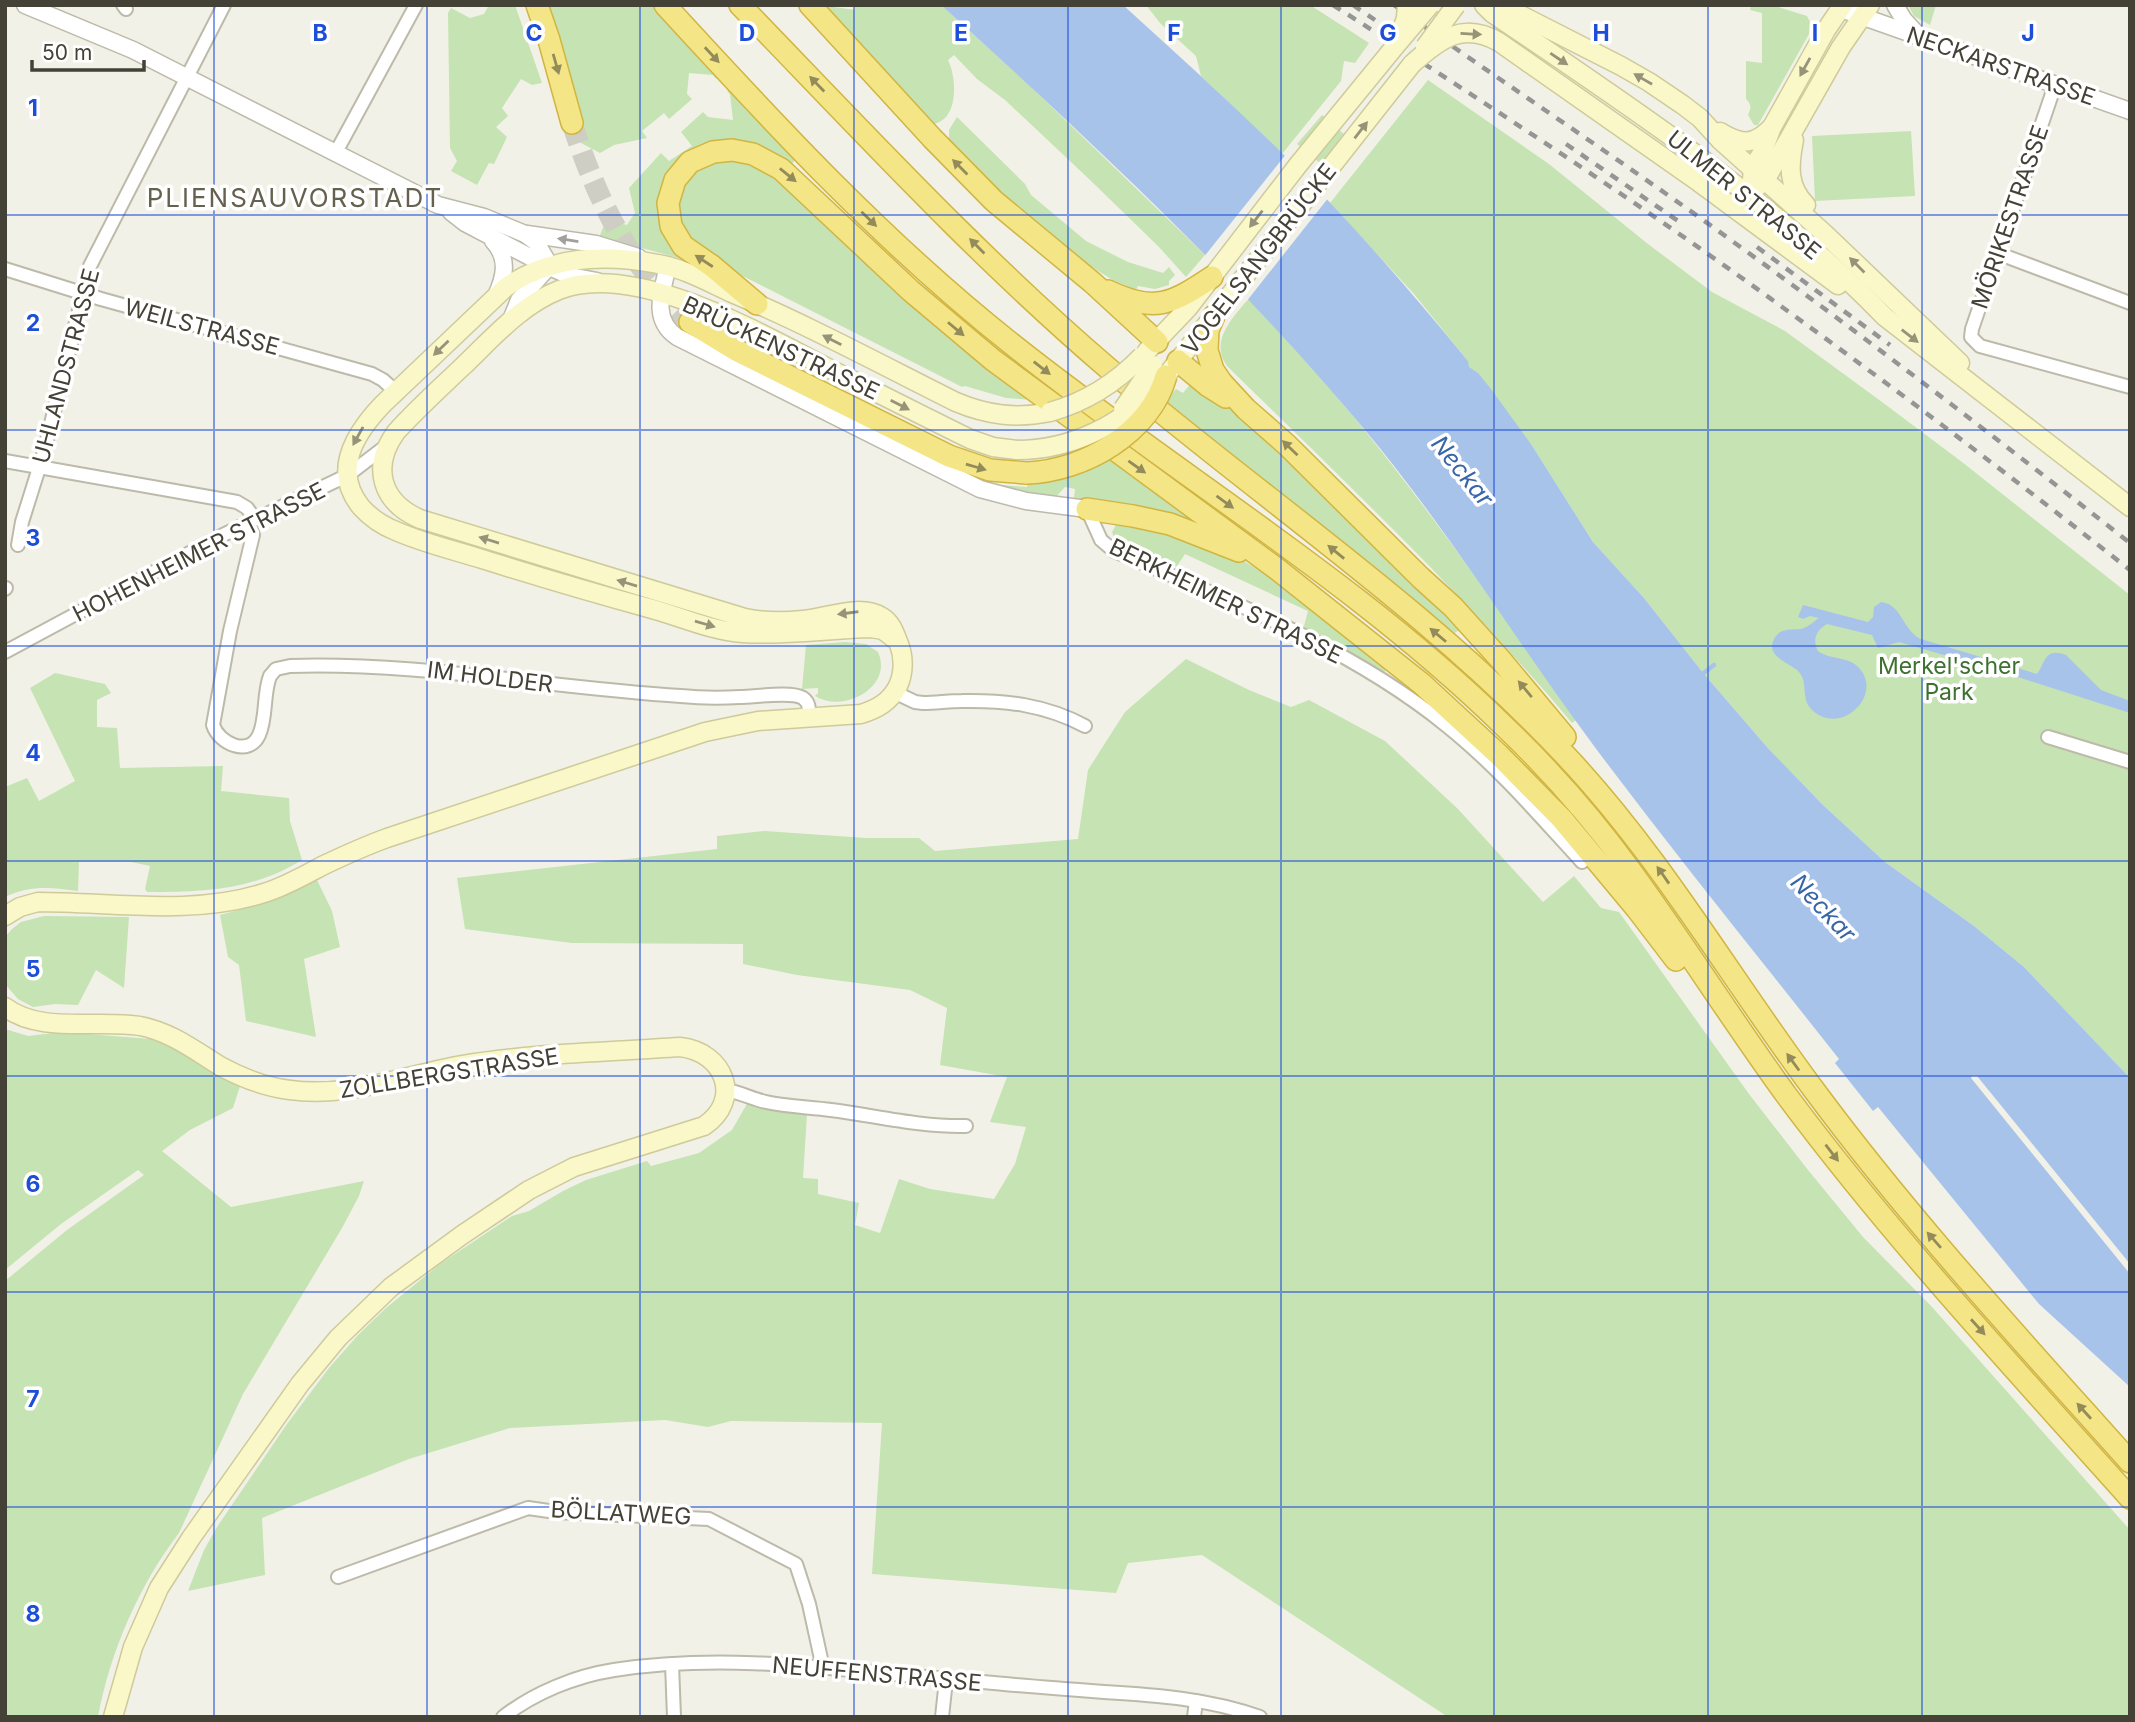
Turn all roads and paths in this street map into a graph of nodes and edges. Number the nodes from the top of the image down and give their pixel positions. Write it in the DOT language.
graph roads {
  1 [pos="25,5"];
  2 [pos="224,5"];
  3 [pos="416,5"];
  4 [pos="537,5"];
  5 [pos="665,5"];
  6 [pos="740,5"];
  7 [pos="810,5"];
  8 [pos="1407,5"];
  9 [pos="1430,5"];
  10 [pos="1456,5"];
  11 [pos="1484,5"];
  12 [pos="1501,5"];
  13 [pos="1895,5"];
  14 [pos="1839,6"];
  15 [pos="1867,11"];
  16 [pos="1924,39"];
  17 [pos="1392,50"];
  18 [pos="1412,64"];
  19 [pos="187,77"];
  20 [pos="2055,85"];
  21 [pos="2130,111"];
  22 [pos="1700,118"];
  23 [pos="572,123"];
  24 [pos="1799,124"];
  25 [pos="1772,127"];
  26 [pos="335,154"];
  27 [pos="1760,174"];
  28 [pos="1749,193"];
  29 [pos="446,209"];
  30 [pos="525,234"];
  31 [pos="1825,234"];
  32 [pos="489,237"];
  33 [pos="1997,253"];
  34 [pos="663,265"];
  35 [pos="547,266"];
  36 [pos="5,269"];
  37 [pos="1212,276"];
  38 [pos="601,282"];
  39 [pos="1093,283"];
  40 [pos="84,294"];
  41 [pos="661,294"];
  42 [pos="496,296"];
  43 [pos="1183,303"];
  44 [pos="2130,303"];
  45 [pos="757,304"];
  46 [pos="1885,317"];
  47 [pos="512,320"];
  48 [pos="690,322"];
  49 [pos="1209,324"];
  50 [pos="1159,360"];
  51 [pos="2130,387"];
  52 [pos="395,391"];
  53 [pos="1992,400"];
  54 [pos="1246,409"];
  55 [pos="1002,415"];
  56 [pos="388,444"];
  57 [pos="1017,450"];
  58 [pos="5,461"];
  59 [pos="39,468"];
  60 [pos="348,475"];
  61 [pos="2130,507"];
  62 [pos="1087,509"];
  63 [pos="252,520"];
  64 [pos="18,545"];
  65 [pos="1277,569"];
  66 [pos="899,645"];
  67 [pos="5,652"];
  68 [pos="894,692"];
  69 [pos="810,718"];
  70 [pos="1085,726"];
  71 [pos="2049,737"];
  72 [pos="2130,762"];
  73 [pos="1624,822"];
  74 [pos="1582,862"];
  75 [pos="5,916"];
  76 [pos="5,1007"];
  77 [pos="725,1090"];
  78 [pos="1790,1099"];
  79 [pos="966,1126"];
  80 [pos="2130,1462"];
  81 [pos="2130,1498"];
  82 [pos="338,1577"];
  83 [pos="672,1664"];
  84 [pos="823,1668"];
  85 [pos="946,1680"];
  86 [pos="1196,1701"];
  87 [pos="113,1717"];
  88 [pos="503,1717"];
  89 [pos="674,1717"];
  90 [pos="942,1717"];
  91 [pos="1194,1717"];
  92 [pos="1260,1717"];
  1 -- 19 [label="street"];
  2 -- 19 [label="street, UHLANDSTRASSE"];
  3 -- 26 [label="street"];
  4 -- 23 [label="highway, one-way"];
  5 -- 78 [label="highway, one-way"];
  73 -- 6 [label="highway, one-way"];
  39 -- 7 [label="highway, one-way"];
  8 -- 17 [label="main road, bridge"];
  9 -- 17 [label="main road, VOGELSANGBRÜCKE, bridge"];
  10 -- 18 [label="main road, VOGELSANGBRÜCKE, bridge"];
  11 -- 28 [label="main road, ULMER STRASSE, one-way"];
  22 -- 12 [label="main road, ULMER STRASSE, one-way"];
  13 -- 16 [label="street"];
  14 -- 15 [label="street, NECKARSTRASSE"];
  14 -- 25 [label="main road, one-way"];
  15 -- 16 [label="street, NECKARSTRASSE"];
  15 -- 24 [label="main road"];
  16 -- 20 [label="street, NECKARSTRASSE"];
  17 -- 37 [label="main road, VOGELSANGBRÜCKE, one-way"];
  18 -- 46 [label="main road, one-way, bridge"];
  49 -- 18 [label="main road, VOGELSANGBRÜCKE, one-way"];
  19 -- 26 [label="street"];
  19 -- 40 [label="street, UHLANDSTRASSE"];
  20 -- 21 [label="street, NECKARSTRASSE"];
  20 -- 33 [label="street, MÖRIKESTRASSE"];
  22 -- 25 [label="main road"];
  22 -- 27 [label="main road, ULMER STRASSE"];
  24 -- 27 [label="main road"];
  24 -- 31 [label="main road"];
  25 -- 27 [label="main road"];
  26 -- 29 [label="street"];
  27 -- 28 [label="main road"];
  27 -- 31 [label="main road, ULMER STRASSE"];
  28 -- 46 [label="main road, ULMER STRASSE"];
  29 -- 30 [label="street, BRÜCKENSTRASSE"];
  29 -- 32 [label="street"];
  34 -- 30 [label="street, BRÜCKENSTRASSE, one-way"];
  30 -- 35 [label="street"];
  53 -- 31 [label="main road, ULMER STRASSE, one-way"];
  32 -- 35 [label="street"];
  32 -- 42 [label="street"];
  33 -- 44 [label="street"];
  33 -- 51 [label="street, MÖRIKESTRASSE"];
  34 -- 35 [label="main road, BRÜCKENSTRASSE"];
  34 -- 41 [label="street"];
  34 -- 45 [label="main road, BRÜCKENSTRASSE"];
  35 -- 38 [label="street"];
  35 -- 42 [label="main road, BRÜCKENSTRASSE"];
  35 -- 47 [label="street"];
  36 -- 40 [label="street, WEILSTRASSE"];
  37 -- 43 [label="highway"];
  38 -- 41 [label="main road, BRÜCKENSTRASSE"];
  38 -- 47 [label="main road, BRÜCKENSTRASSE"];
  39 -- 43 [label="highway"];
  39 -- 50 [label="highway"];
  40 -- 52 [label="street, WEILSTRASSE"];
  40 -- 59 [label="street, UHLANDSTRASSE"];
  41 -- 57 [label="main road, BRÜCKENSTRASSE, one-way"];
  41 -- 62 [label="street"];
  42 -- 52 [label="main road, BRÜCKENSTRASSE, one-way"];
  43 -- 50 [label="main road, VOGELSANGBRÜCKE"];
  55 -- 45 [label="main road, BRÜCKENSTRASSE, one-way"];
  45 -- 65 [label="highway, one-way"];
  46 -- 53 [label="main road, ULMER STRASSE, one-way"];
  47 -- 56 [label="main road, BRÜCKENSTRASSE"];
  48 -- 50 [label="highway, one-way, bridge"];
  49 -- 50 [label="main road, VOGELSANGBRÜCKE"];
  49 -- 54 [label="highway"];
  50 -- 54 [label="highway"];
  50 -- 55 [label="main road, VOGELSANGBRÜCKE, bridge"];
  50 -- 57 [label="main road, VOGELSANGBRÜCKE, bridge"];
  52 -- 60 [label="main road, BRÜCKENSTRASSE, one-way"];
  53 -- 61 [label="main road, ULMER STRASSE"];
  73 -- 54 [label="highway, one-way"];
  56 -- 60 [label="street, HOHENHEIMER STRASSE"];
  66 -- 56 [label="main road, one-way"];
  58 -- 59 [label="street"];
  59 -- 63 [label="street"];
  59 -- 64 [label="street, UHLANDSTRASSE"];
  60 -- 63 [label="street, HOHENHEIMER STRASSE"];
  60 -- 66 [label="main road, one-way"];
  62 -- 65 [label="highway"];
  62 -- 74 [label="street, BERKHEIMER STRASSE"];
  63 -- 67 [label="street, HOHENHEIMER STRASSE"];
  63 -- 69 [label="street, IM HOLDER"];
  65 -- 78 [label="highway"];
  66 -- 68 [label="main road"];
  68 -- 69 [label="main road"];
  68 -- 70 [label="street"];
  69 -- 75 [label="main road"];
  71 -- 72 [label="street"];
  80 -- 73 [label="highway, one-way"];
  76 -- 77 [label="main road, ZOLLBERGSTRASSE"];
  77 -- 79 [label="street"];
  77 -- 87 [label="main road"];
  78 -- 81 [label="highway, one-way"];
  82 -- 84 [label="street, BÖLLATWEG"];
  83 -- 84 [label="street, NEUFFENSTRASSE"];
  83 -- 88 [label="street, NEUFFENSTRASSE"];
  83 -- 89 [label="street"];
  84 -- 85 [label="street, NEUFFENSTRASSE"];
  85 -- 86 [label="street, NEUFFENSTRASSE"];
  85 -- 90 [label="street"];
  86 -- 91 [label="street"];
  86 -- 92 [label="street, NEUFFENSTRASSE"];
}
